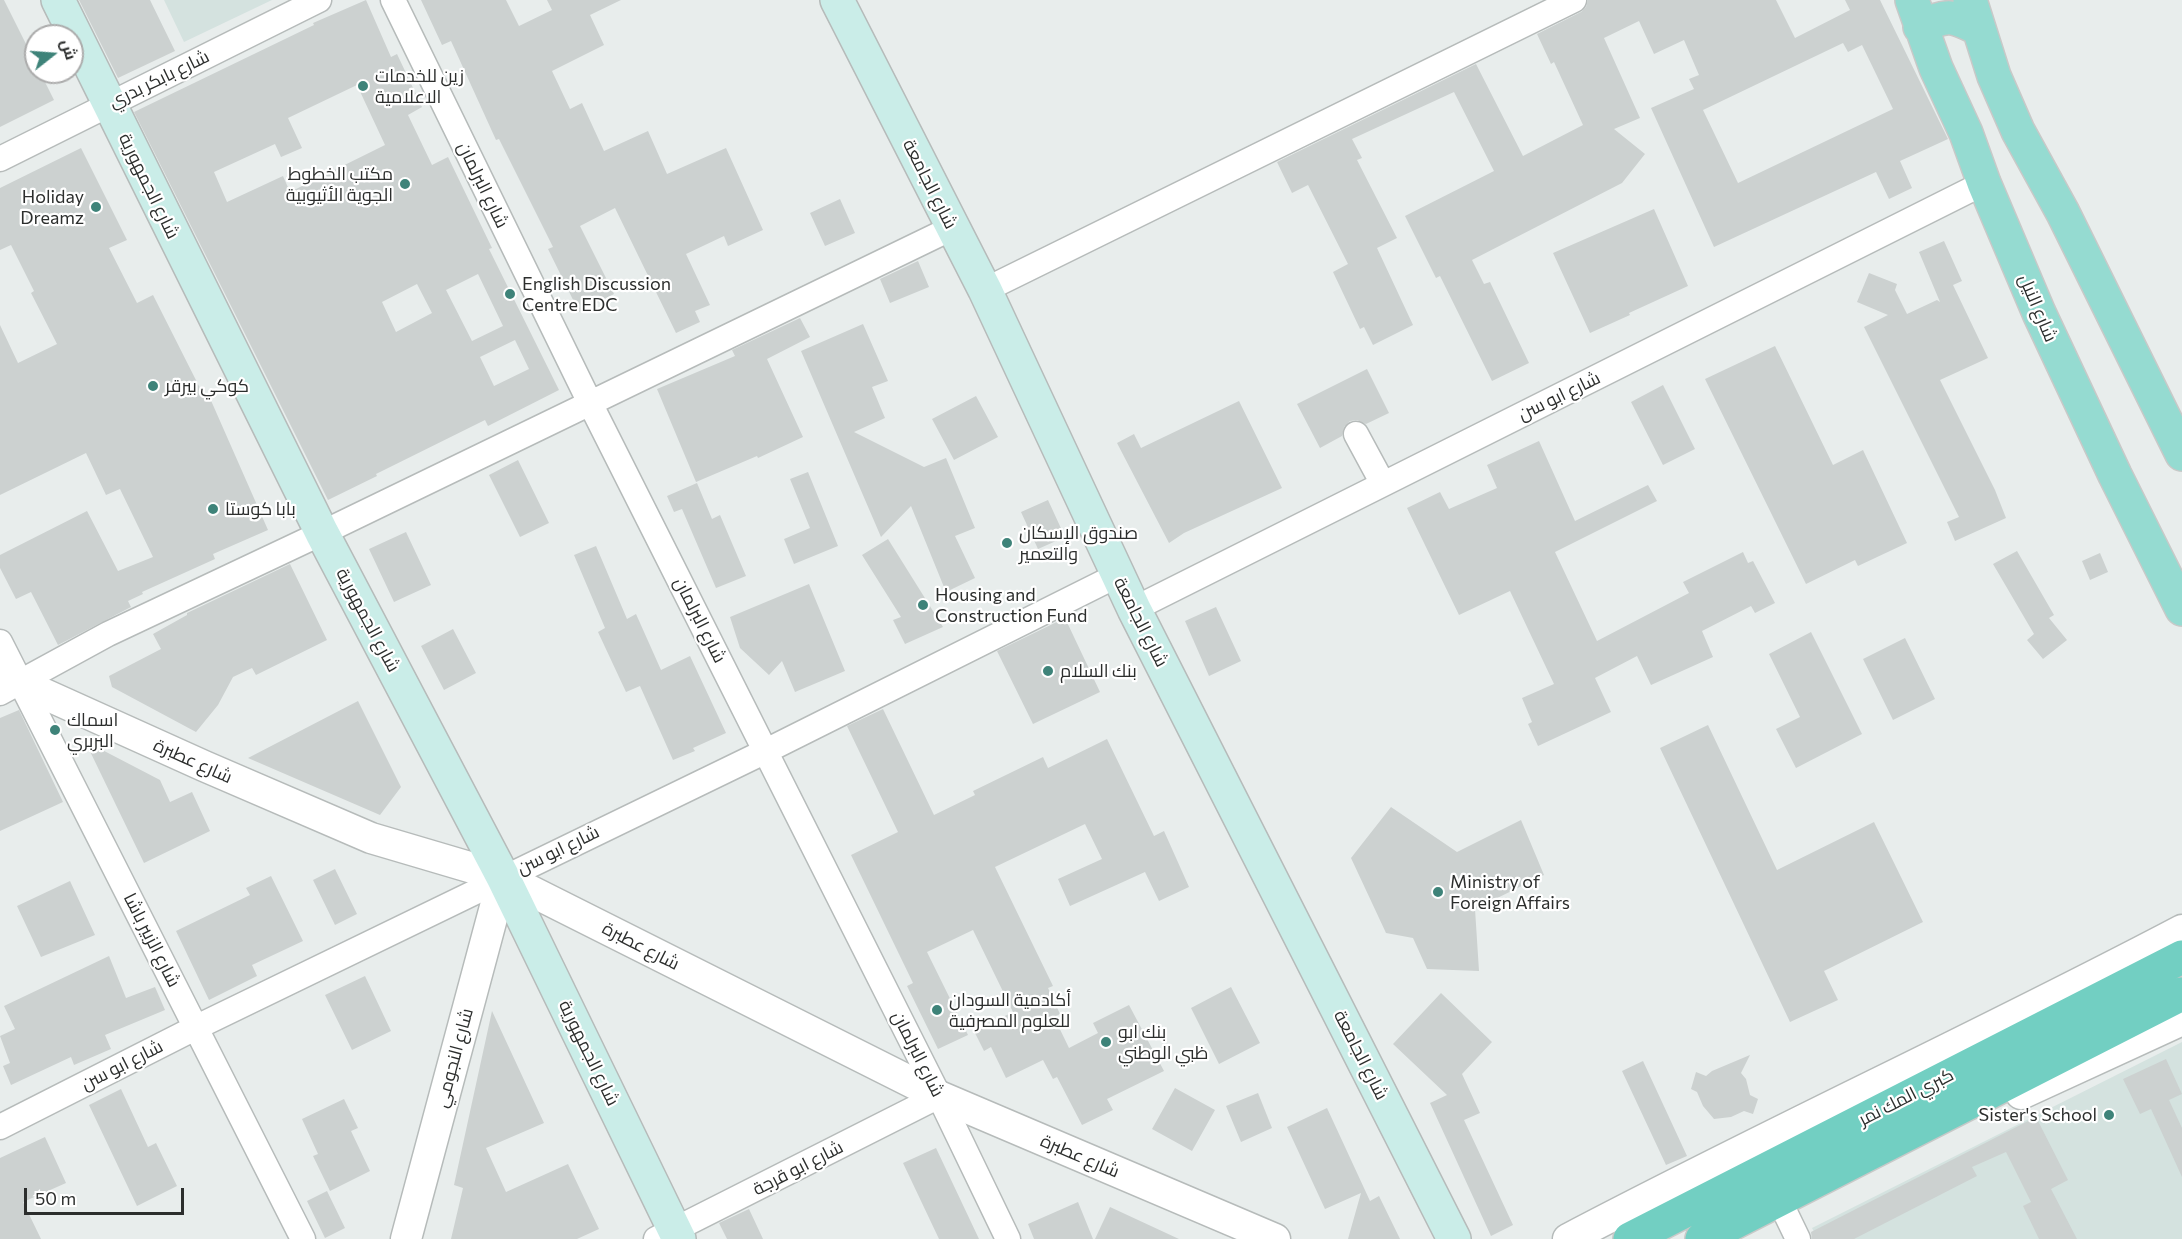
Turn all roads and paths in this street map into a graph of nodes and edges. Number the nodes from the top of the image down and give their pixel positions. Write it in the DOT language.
graph roads {
  1 [pos="58,0"];
  2 [pos="319,0"];
  3 [pos="393,0"];
  4 [pos="837,0"];
  5 [pos="1574,0"];
  6 [pos="1916,13"];
  7 [pos="1974,14"];
  8 [pos="109,104"];
  9 [pos="0,159"];
  10 [pos="1984,183"];
  11 [pos="952,228"];
  12 [pos="984,290"];
  13 [pos="590,403"];
  14 [pos="1356,434"];
  15 [pos="2182,454"];
  16 [pos="1383,484"];
  17 [pos="322,533"];
  18 [pos="2168,550"];
  19 [pos="1118,575"];
  20 [pos="1134,609"];
  21 [pos="2182,609"];
  22 [pos="0,642"];
  23 [pos="7,683"];
  24 [pos="766,751"];
  25 [pos="503,877"];
  26 [pos="2182,930"];
  27 [pos="2178,959"];
  28 [pos="2182,994"];
  29 [pos="2182,1020"];
  30 [pos="197,1027"];
  31 [pos="939,1096"];
  32 [pos="0,1127"];
  33 [pos="1784,1210"];
  34 [pos="670,1236"];
  35 [pos="303,1239"];
  36 [pos="406,1239"];
  37 [pos="1008,1239"];
  38 [pos="1275,1239"];
  39 [pos="1454,1239"];
  40 [pos="1568,1239"];
  41 [pos="1630,1239"];
  42 [pos="1702,1239"];
  43 [pos="1731,1239"];
  44 [pos="1798,1239"];
  1 -- 8 [label="main road, شارع الجمهورية"];
  2 -- 8 [label="street, شارع بابكر بدري"];
  3 -- 13 [label="street, شارع البرلمان"];
  4 -- 11 [label="main road, شارع الجامعة"];
  5 -- 12 [label="street"];
  6 -- 7 [label="main road"];
  6 -- 10 [label="main road, شارع النيل"];
  7 -- 15 [label="main road"];
  8 -- 9 [label="street, شارع بابكر بدري"];
  8 -- 17 [label="main road, شارع الجمهورية"];
  10 -- 16 [label="street, شارع ابو سن"];
  10 -- 18 [label="main road, شارع النيل"];
  11 -- 12 [label="main road, شارع الجامعة"];
  11 -- 13 [label="street"];
  12 -- 19 [label="main road, شارع الجامعة"];
  13 -- 17 [label="street"];
  13 -- 24 [label="street, شارع البرلمان"];
  14 -- 16 [label="street"];
  16 -- 20 [label="street, شارع ابو سن"];
  17 -- 23 [label="street"];
  17 -- 25 [label="main road, شارع الجمهورية"];
  18 -- 21 [label="main road, شارع النيل"];
  19 -- 20 [label="main road, شارع الجامعة"];
  19 -- 24 [label="street, شارع ابو سن"];
  20 -- 39 [label="main road, شارع الجامعة"];
  22 -- 23 [label="street, شارع الزبير باشا"];
  23 -- 25 [label="street, شارع عطبرة"];
  23 -- 30 [label="street, شارع الزبير باشا"];
  24 -- 25 [label="street, شارع ابو سن"];
  24 -- 31 [label="street, شارع البرلمان"];
  25 -- 30 [label="street, شارع ابو سن"];
  25 -- 31 [label="street, شارع عطبرة"];
  25 -- 34 [label="main road, شارع الجمهورية"];
  25 -- 36 [label="street, شارع النجومي"];
  26 -- 40 [label="street"];
  27 -- 41 [label="highway, كبري المك نمر"];
  28 -- 42 [label="highway, كبري المك نمر"];
  29 -- 33 [label="street"];
  30 -- 32 [label="street, شارع ابو سن"];
  30 -- 35 [label="street, شارع الزبير باشا"];
  31 -- 34 [label="street, شارع ابو قرجة"];
  31 -- 37 [label="street, شارع البرلمان"];
  31 -- 38 [label="street, شارع عطبرة"];
  33 -- 43 [label="street"];
  33 -- 44 [label="street"];
}
